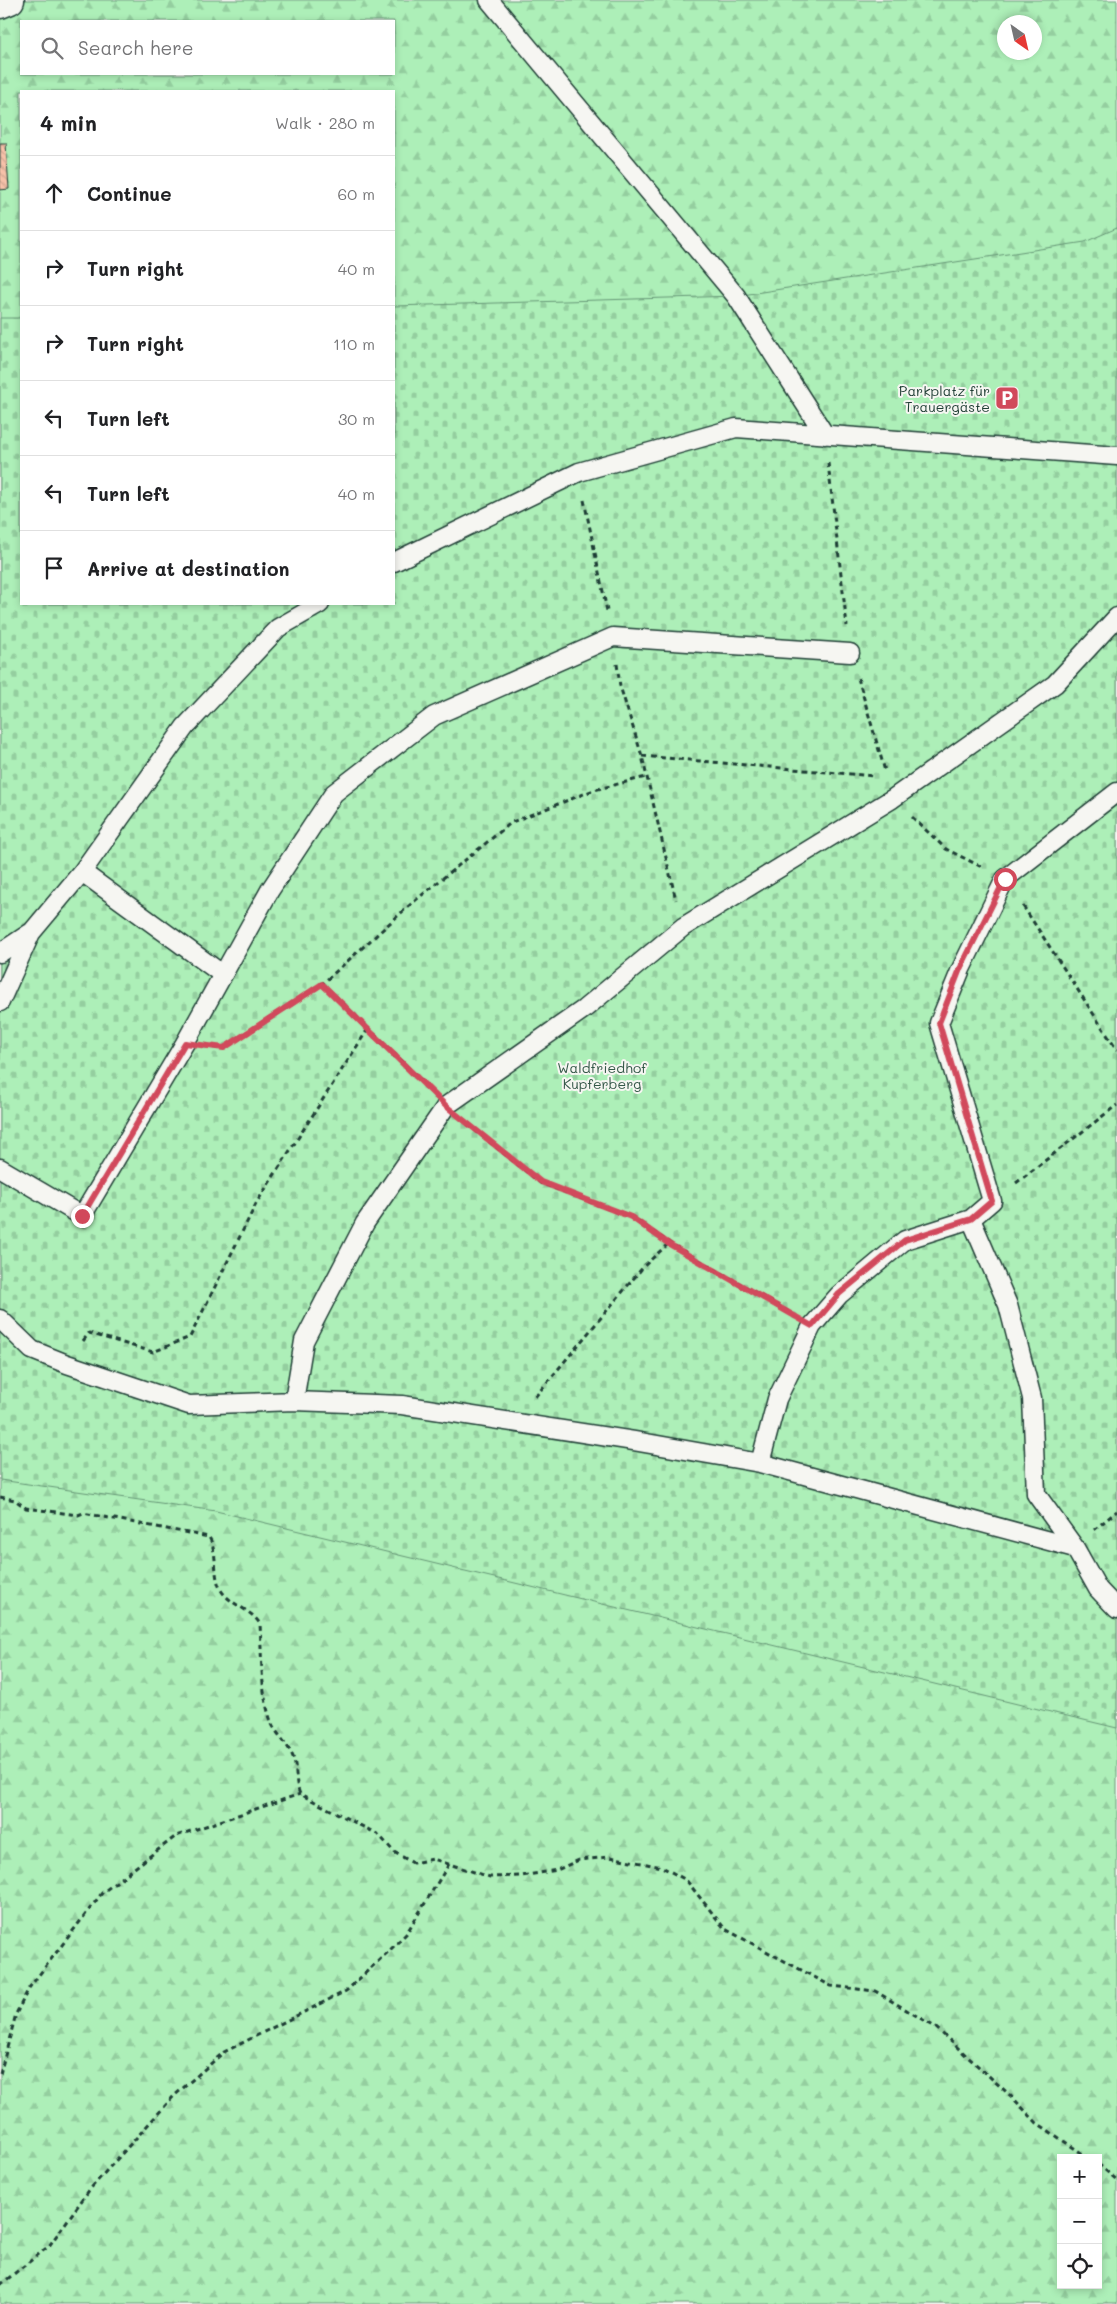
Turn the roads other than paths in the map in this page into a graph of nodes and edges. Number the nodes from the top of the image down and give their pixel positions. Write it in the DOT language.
graph roads {
  1 [pos="10,0"];
  2 [pos="489,0"];
  3 [pos="0,4"];
  4 [pos="825,435"];
  5 [pos="1117,456"];
  6 [pos="395,562"];
  7 [pos="318,605"];
  8 [pos="1117,617"];
  9 [pos="850,653"];
  10 [pos="1117,792"];
  11 [pos="82,872"];
  12 [pos="30,933"];
  13 [pos="0,953"];
  14 [pos="222,974"];
  15 [pos="0,1002"];
  16 [pos="0,1168"];
  17 [pos="971,1219"];
  18 [pos="0,1319"];
  19 [pos="294,1401"];
  20 [pos="760,1463"];
  21 [pos="1075,1548"];
  22 [pos="1117,1609"];
  1 -- 3 [label="street"];
  2 -- 4 [label="lane"];
  4 -- 5 [label="lane"];
  4 -- 6 [label="lane"];
  7 -- 11 [label="lane"];
  8 -- 19 [label="lane"];
  9 -- 14 [label="lane"];
  10 -- 17 [label="lane"];
  11 -- 12 [label="lane"];
  11 -- 14 [label="lane"];
  12 -- 13 [label="lane"];
  12 -- 15 [label="lane"];
  14 -- 16 [label="lane"];
  17 -- 20 [label="lane"];
  17 -- 21 [label="lane"];
  18 -- 19 [label="lane"];
  19 -- 20 [label="lane"];
  20 -- 21 [label="lane"];
  21 -- 22 [label="lane"];
}
